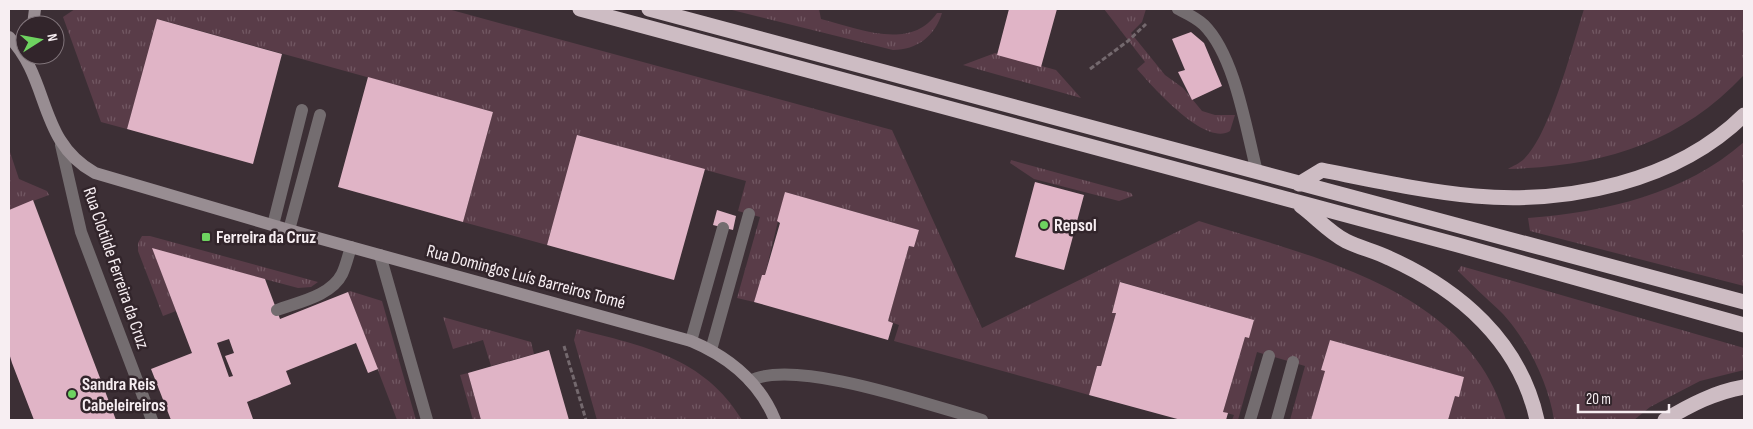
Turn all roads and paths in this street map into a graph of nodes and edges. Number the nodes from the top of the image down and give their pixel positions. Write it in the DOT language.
graph roads {
  1 [pos="580,9"];
  2 [pos="649,9"];
  3 [pos="1178,9"];
  4 [pos="1146,24"];
  5 [pos="9,37"];
  6 [pos="32,65"];
  7 [pos="1090,69"];
  8 [pos="32,70"];
  9 [pos="302,110"];
  10 [pos="320,115"];
  11 [pos="1744,115"];
  12 [pos="61,144"];
  13 [pos="1257,172"];
  14 [pos="1299,184"];
  15 [pos="1296,202"];
  16 [pos="749,214"];
  17 [pos="273,225"];
  18 [pos="723,228"];
  19 [pos="289,230"];
  20 [pos="351,247"];
  21 [pos="380,255"];
  22 [pos="1744,302"];
  23 [pos="277,310"];
  24 [pos="1744,325"];
  25 [pos="691,341"];
  26 [pos="564,346"];
  27 [pos="711,350"];
  28 [pos="1269,356"];
  29 [pos="1293,362"];
  30 [pos="750,381"];
  31 [pos="1744,386"];
  32 [pos="152,420"];
  33 [pos="427,420"];
  34 [pos="586,420"];
  35 [pos="775,420"];
  36 [pos="982,420"];
  37 [pos="1250,420"];
  38 [pos="1277,420"];
  39 [pos="1537,420"];
  40 [pos="1665,420"];
  1 -- 15 [label="highway"];
  2 -- 13 [label="highway"];
  3 -- 13 [label="street"];
  4 -- 7 [label="path"];
  5 -- 8 [label="main road, Rua Clotilde Ferreira da Cruz"];
  6 -- 8 [label="main road, Rua Clotilde Ferreira da Cruz"];
  8 -- 12 [label="main road, Rua Clotilde Ferreira da Cruz"];
  9 -- 17 [label="street"];
  10 -- 19 [label="street"];
  11 -- 14 [label="highway"];
  12 -- 17 [label="main road, Rua Domingos Luís Barreiros Tomé"];
  12 -- 32 [label="street, Rua Clotilde Ferreira da Cruz"];
  13 -- 14 [label="highway"];
  14 -- 22 [label="highway"];
  15 -- 24 [label="highway"];
  15 -- 39 [label="highway"];
  16 -- 27 [label="street"];
  17 -- 19 [label="main road, Rua Domingos Luís Barreiros Tomé"];
  18 -- 25 [label="street"];
  19 -- 20 [label="main road, Rua Domingos Luís Barreiros Tomé"];
  20 -- 21 [label="main road, Rua Domingos Luís Barreiros Tomé"];
  20 -- 23 [label="street"];
  21 -- 25 [label="main road, Rua Domingos Luís Barreiros Tomé"];
  21 -- 33 [label="street"];
  25 -- 27 [label="main road, Rua Domingos Luís Barreiros Tomé"];
  26 -- 34 [label="path"];
  27 -- 30 [label="main road, Rua Domingos Luís Barreiros Tomé"];
  28 -- 37 [label="street"];
  29 -- 38 [label="street"];
  30 -- 35 [label="main road, Rua Domingos Luís Barreiros Tomé"];
  30 -- 36 [label="street"];
  31 -- 40 [label="highway"];
}
